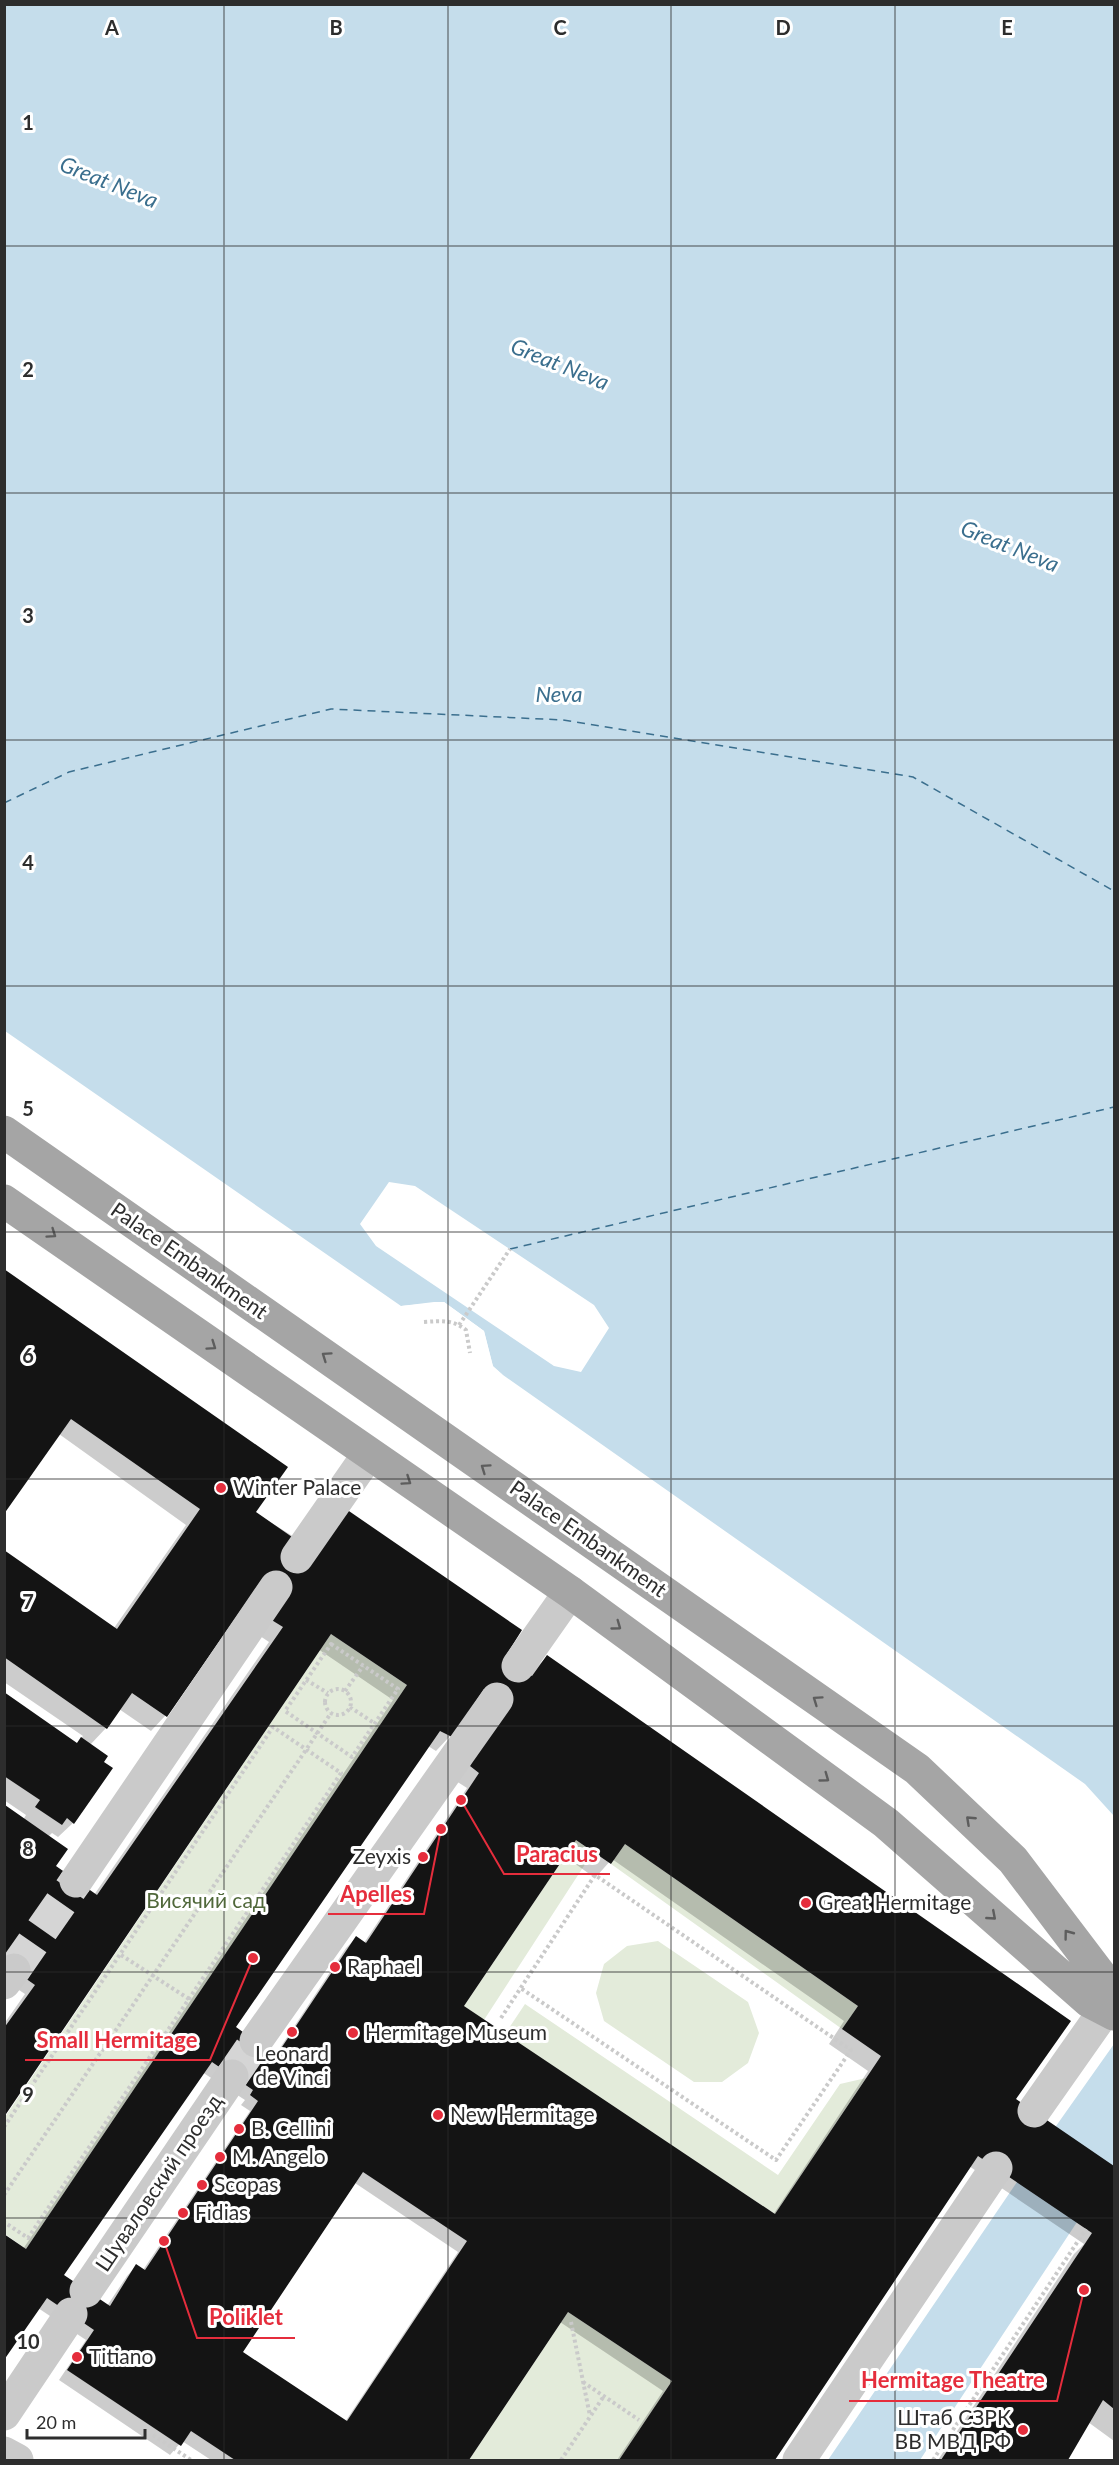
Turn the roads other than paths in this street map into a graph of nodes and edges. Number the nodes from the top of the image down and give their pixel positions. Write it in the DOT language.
graph roads {
  1 [pos="4,1132"];
  2 [pos="4,1200"];
  3 [pos="368,1455"];
  4 [pos="297,1557"];
  5 [pos="276,1587"];
  6 [pos="570,1592"];
  7 [pos="518,1666"];
  8 [pos="497,1699"];
  9 [pos="76,1881"];
  10 [pos="1111,2010"];
  11 [pos="256,2042"];
  12 [pos="232,2076"];
  13 [pos="1034,2111"];
  14 [pos="996,2168"];
  15 [pos="4,2414"];
  16 [pos="4,2453"];
  17 [pos="17,2460"];
  18 [pos="800,2460"];
  10 -- 1 [label="main road, Palace Embankment, one-way"];
  2 -- 3 [label="main road, one-way"];
  3 -- 4 [label="street"];
  3 -- 6 [label="main road, one-way"];
  5 -- 9 [label="street"];
  6 -- 7 [label="street"];
  6 -- 10 [label="main road, one-way"];
  8 -- 11 [label="street"];
  10 -- 13 [label="street"];
  12 -- 15 [label="street, Шуваловский проезд"];
  14 -- 18 [label="street"];
  16 -- 17 [label="street"];
}
